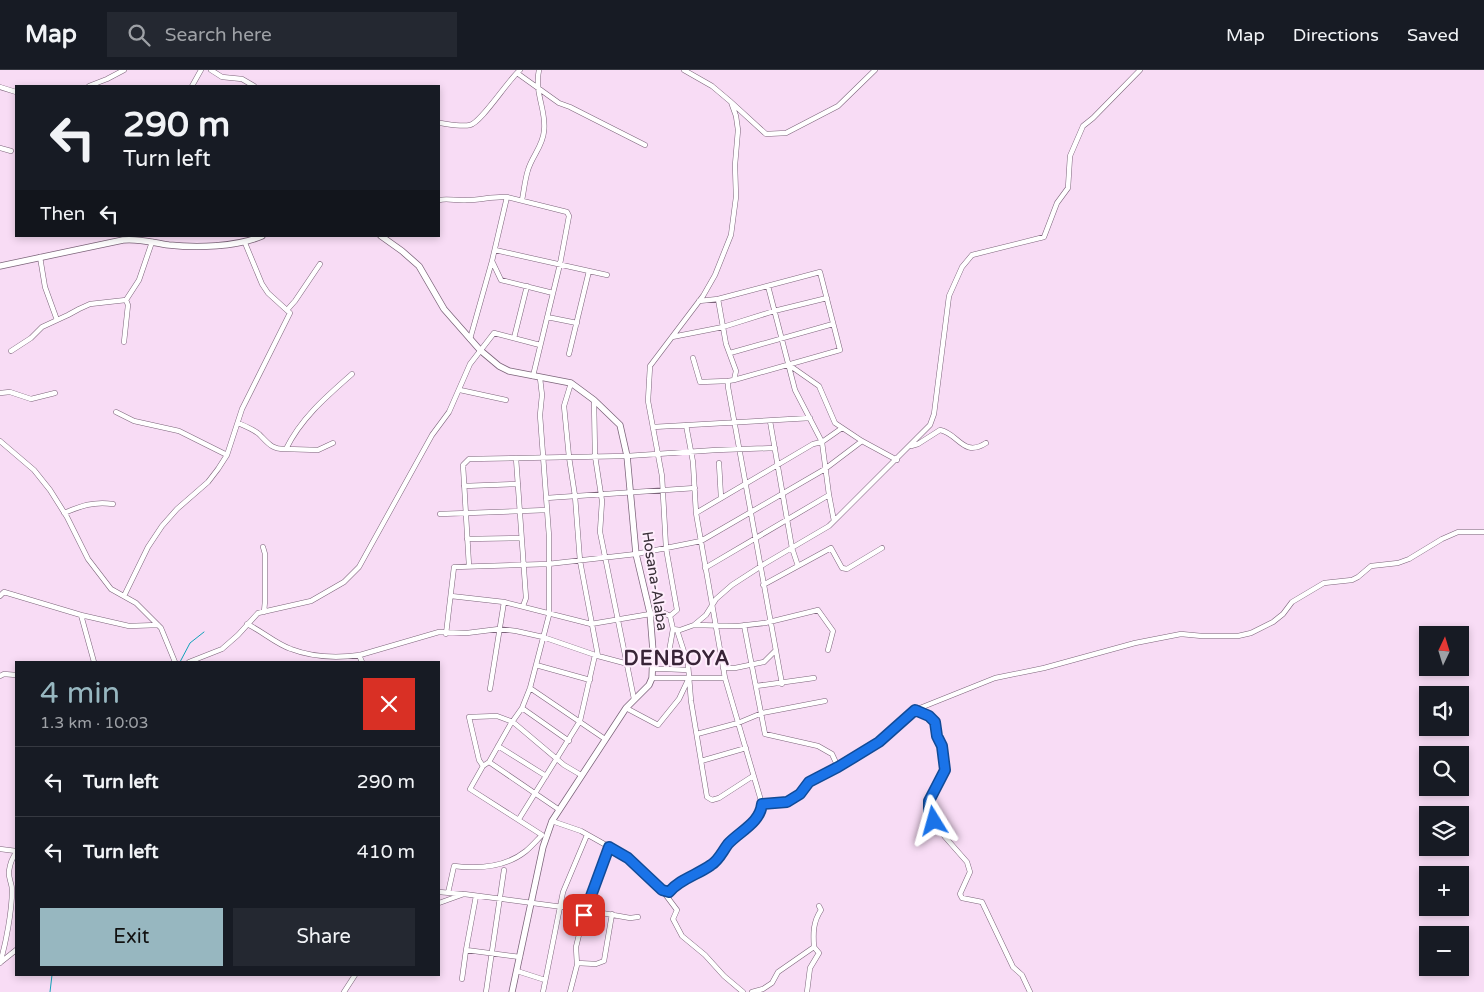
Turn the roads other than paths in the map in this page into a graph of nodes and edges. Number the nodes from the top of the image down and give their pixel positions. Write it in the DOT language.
graph roads {
  1 [pos="124,70"];
  2 [pos="201,70"];
  3 [pos="210,70"];
  4 [pos="539,70"];
  5 [pos="684,70"];
  6 [pos="875,70"];
  7 [pos="1140,70"];
  8 [pos="519,71"];
  9 [pos="92,85"];
  10 [pos="193,85"];
  11 [pos="252,85"];
  12 [pos="538,86"];
  13 [pos="0,87"];
  14 [pos="15,92"];
  15 [pos="731,102"];
  16 [pos="440,123"];
  17 [pos="645,145"];
  18 [pos="0,148"];
  19 [pos="11,151"];
  20 [pos="507,197"];
  21 [pos="440,200"];
  22 [pos="522,200"];
  23 [pos="157,237"];
  24 [pos="260,237"];
  25 [pos="382,237"];
  26 [pos="154,243"];
  27 [pos="245,243"];
  28 [pos="495,250"];
  29 [pos="40,257"];
  30 [pos="492,261"];
  31 [pos="320,264"];
  32 [pos="560,264"];
  33 [pos="0,266"];
  34 [pos="589,271"];
  35 [pos="607,275"];
  36 [pos="527,286"];
  37 [pos="768,286"];
  38 [pos="553,293"];
  39 [pos="826,298"];
  40 [pos="718,299"];
  41 [pos="126,300"];
  42 [pos="699,301"];
  43 [pos="286,310"];
  44 [pos="774,311"];
  45 [pos="547,317"];
  46 [pos="58,320"];
  47 [pos="577,323"];
  48 [pos="833,324"];
  49 [pos="723,327"];
  50 [pos="672,337"];
  51 [pos="514,338"];
  52 [pos="470,339"];
  53 [pos="782,339"];
  54 [pos="124,342"];
  55 [pos="540,345"];
  56 [pos="480,350"];
  57 [pos="11,351"];
  58 [pos="730,353"];
  59 [pos="569,354"];
  60 [pos="693,358"];
  61 [pos="789,364"];
  62 [pos="352,374"];
  63 [pos="533,376"];
  64 [pos="540,378"];
  65 [pos="734,380"];
  66 [pos="728,381"];
  67 [pos="571,383"];
  68 [pos="460,390"];
  69 [pos="0,393"];
  70 [pos="55,393"];
  71 [pos="506,400"];
  72 [pos="594,400"];
  73 [pos="116,412"];
  74 [pos="810,418"];
  75 [pos="770,421"];
  76 [pos="238,423"];
  77 [pos="735,423"];
  78 [pos="686,425"];
  79 [pos="653,427"];
  80 [pos="842,428"];
  81 [pos="0,441"];
  82 [pos="822,442"];
  83 [pos="862,442"];
  84 [pos="333,443"];
  85 [pos="986,443"];
  86 [pos="910,446"];
  87 [pos="775,448"];
  88 [pos="286,449"];
  89 [pos="740,449"];
  90 [pos="691,451"];
  91 [pos="658,454"];
  92 [pos="226,455"];
  93 [pos="595,456"];
  94 [pos="627,456"];
  95 [pos="542,457"];
  96 [pos="569,457"];
  97 [pos="516,458"];
  98 [pos="897,460"];
  99 [pos="719,462"];
  100 [pos="778,464"];
  101 [pos="825,469"];
  102 [pos="745,483"];
  103 [pos="518,484"];
  104 [pos="464,486"];
  105 [pos="695,488"];
  106 [pos="663,490"];
  107 [pos="632,492"];
  108 [pos="601,494"];
  109 [pos="783,494"];
  110 [pos="829,494"];
  111 [pos="575,496"];
  112 [pos="546,498"];
  113 [pos="721,498"];
  114 [pos="113,504"];
  115 [pos="546,510"];
  116 [pos="519,511"];
  117 [pos="64,513"];
  118 [pos="466,513"];
  119 [pos="696,513"];
  120 [pos="440,514"];
  121 [pos="751,514"];
  122 [pos="787,519"];
  123 [pos="834,521"];
  124 [pos="1484,532"];
  125 [pos="521,538"];
  126 [pos="755,538"];
  127 [pos="467,539"];
  128 [pos="701,541"];
  129 [pos="263,547"];
  130 [pos="666,548"];
  131 [pos="792,548"];
  132 [pos="882,548"];
  133 [pos="636,554"];
  134 [pos="605,557"];
  135 [pos="580,560"];
  136 [pos="548,564"];
  137 [pos="523,565"];
  138 [pos="469,566"];
  139 [pos="760,566"];
  140 [pos="798,566"];
  141 [pos="706,568"];
  142 [pos="763,585"];
  143 [pos="0,596"];
  144 [pos="124,596"];
  145 [pos="451,596"];
  146 [pos="504,602"];
  147 [pos="523,606"];
  148 [pos="712,606"];
  149 [pos="264,612"];
  150 [pos="650,613"];
  151 [pos="81,615"];
  152 [pos="549,615"];
  153 [pos="670,616"];
  154 [pos="618,620"];
  155 [pos="770,621"];
  156 [pos="248,624"];
  157 [pos="591,624"];
  158 [pos="158,625"];
  159 [pos="715,625"];
  160 [pos="744,625"];
  161 [pos="694,626"];
  162 [pos="499,629"];
  163 [pos="675,629"];
  164 [pos="446,634"];
  165 [pos="543,637"];
  166 [pos="776,650"];
  167 [pos="828,650"];
  168 [pos="359,655"];
  169 [pos="597,656"];
  170 [pos="94,661"];
  171 [pos="175,661"];
  172 [pos="192,661"];
  173 [pos="362,661"];
  174 [pos="628,664"];
  175 [pos="752,665"];
  176 [pos="536,666"];
  177 [pos="723,668"];
  178 [pos="653,669"];
  179 [pos="666,669"];
  180 [pos="688,670"];
  181 [pos="15,675"];
  182 [pos="0,676"];
  183 [pos="652,678"];
  184 [pos="689,678"];
  185 [pos="725,678"];
  186 [pos="814,678"];
  187 [pos="590,680"];
  188 [pos="782,684"];
  189 [pos="756,686"];
  190 [pos="530,688"];
  191 [pos="490,689"];
  192 [pos="634,699"];
  193 [pos="825,701"];
  194 [pos="522,708"];
  195 [pos="626,708"];
  196 [pos="915,710"];
  197 [pos="761,714"];
  198 [pos="580,721"];
  199 [pos="513,722"];
  200 [pos="738,723"];
  201 [pos="698,734"];
  202 [pos="605,739"];
  203 [pos="569,741"];
  204 [pos="498,746"];
  205 [pos="746,748"];
  206 [pos="556,758"];
  207 [pos="701,761"];
  208 [pos="489,762"];
  209 [pos="483,766"];
  210 [pos="838,767"];
  211 [pos="581,775"];
  212 [pos="546,776"];
  213 [pos="753,776"];
  214 [pos="535,794"];
  215 [pos="762,804"];
  216 [pos="558,809"];
  217 [pos="519,819"];
  218 [pos="552,821"];
  219 [pos="545,835"];
  220 [pos="587,835"];
  221 [pos="609,847"];
  222 [pos="0,849"];
  223 [pos="15,852"];
  224 [pos="15,854"];
  225 [pos="504,870"];
  226 [pos="662,890"];
  227 [pos="440,892"];
  228 [pos="448,893"];
  229 [pos="464,894"];
  230 [pos="476,896"];
  231 [pos="501,899"];
  232 [pos="440,903"];
  233 [pos="532,903"];
  234 [pos="819,906"];
  235 [pos="559,907"];
  236 [pos="585,910"];
  237 [pos="612,914"];
  238 [pos="638,917"];
  239 [pos="814,947"];
  240 [pos="466,950"];
  241 [pos="15,951"];
  242 [pos="492,953"];
  243 [pos="520,957"];
  244 [pos="0,963"];
  245 [pos="577,964"];
  246 [pos="517,971"];
  247 [pos="354,976"];
  248 [pos="462,979"];
  249 [pos="545,980"];
  250 [pos="344,992"];
  251 [pos="486,992"];
  252 [pos="512,992"];
  253 [pos="543,992"];
  254 [pos="570,992"];
  255 [pos="743,992"];
  256 [pos="752,992"];
  257 [pos="807,992"];
  258 [pos="1030,992"];
  1 -- 9 [label="street"];
  2 -- 10 [label="street"];
  3 -- 11 [label="street"];
  4 -- 12 [label="street"];
  5 -- 15 [label="street"];
  6 -- 15 [label="street"];
  7 -- 86 [label="street"];
  8 -- 12 [label="street"];
  8 -- 16 [label="street"];
  12 -- 17 [label="street"];
  12 -- 22 [label="street"];
  13 -- 14 [label="street"];
  15 -- 42 [label="street"];
  18 -- 19 [label="street"];
  20 -- 21 [label="street"];
  20 -- 22 [label="street"];
  20 -- 28 [label="street"];
  22 -- 32 [label="street"];
  23 -- 26 [label="street"];
  24 -- 27 [label="main road"];
  25 -- 52 [label="main road, Hosana-Alaba"];
  26 -- 27 [label="main road"];
  26 -- 29 [label="main road"];
  26 -- 41 [label="street"];
  27 -- 43 [label="street"];
  28 -- 30 [label="street"];
  28 -- 32 [label="street"];
  29 -- 33 [label="main road"];
  29 -- 46 [label="street"];
  30 -- 36 [label="street"];
  30 -- 52 [label="street"];
  31 -- 43 [label="street"];
  32 -- 34 [label="street"];
  32 -- 38 [label="street"];
  34 -- 35 [label="street"];
  34 -- 47 [label="street"];
  36 -- 38 [label="street"];
  36 -- 51 [label="street"];
  37 -- 39 [label="street"];
  37 -- 40 [label="street"];
  37 -- 44 [label="street"];
  38 -- 45 [label="street"];
  39 -- 44 [label="street"];
  39 -- 48 [label="street"];
  40 -- 42 [label="street"];
  40 -- 49 [label="street"];
  41 -- 46 [label="street"];
  41 -- 54 [label="street"];
  42 -- 50 [label="street"];
  43 -- 76 [label="street"];
  44 -- 49 [label="street"];
  44 -- 53 [label="street"];
  45 -- 47 [label="street"];
  45 -- 55 [label="street"];
  46 -- 57 [label="street"];
  47 -- 59 [label="street"];
  48 -- 53 [label="street"];
  48 -- 61 [label="street"];
  49 -- 50 [label="street"];
  49 -- 58 [label="street"];
  50 -- 79 [label="street"];
  51 -- 55 [label="street"];
  51 -- 56 [label="street"];
  52 -- 56 [label="main road, Hosana-Alaba"];
  53 -- 58 [label="street"];
  53 -- 61 [label="street"];
  55 -- 63 [label="street"];
  56 -- 63 [label="main road, Hosana-Alaba"];
  56 -- 68 [label="street"];
  58 -- 65 [label="street"];
  60 -- 66 [label="street"];
  61 -- 65 [label="street"];
  61 -- 74 [label="street"];
  61 -- 80 [label="street"];
  62 -- 88 [label="street"];
  63 -- 64 [label="main road, Hosana-Alaba"];
  64 -- 67 [label="main road, Hosana-Alaba"];
  64 -- 95 [label="street"];
  65 -- 66 [label="street"];
  66 -- 77 [label="street"];
  67 -- 72 [label="main road, Hosana-Alaba"];
  67 -- 96 [label="street"];
  68 -- 71 [label="street"];
  68 -- 149 [label="street"];
  69 -- 70 [label="street"];
  72 -- 93 [label="street"];
  72 -- 94 [label="main road, Hosana-Alaba"];
  73 -- 92 [label="street"];
  74 -- 75 [label="street"];
  74 -- 82 [label="street"];
  75 -- 77 [label="street"];
  75 -- 87 [label="street"];
  76 -- 88 [label="street"];
  76 -- 92 [label="street"];
  77 -- 78 [label="street"];
  77 -- 89 [label="street"];
  78 -- 79 [label="street"];
  78 -- 90 [label="street"];
  79 -- 91 [label="street"];
  80 -- 82 [label="street"];
  80 -- 83 [label="street"];
  81 -- 117 [label="street"];
  82 -- 100 [label="street"];
  82 -- 101 [label="street"];
  83 -- 98 [label="street"];
  83 -- 101 [label="street"];
  84 -- 88 [label="street"];
  85 -- 86 [label="street"];
  86 -- 98 [label="street"];
  87 -- 89 [label="street"];
  87 -- 100 [label="street"];
  89 -- 90 [label="street"];
  89 -- 102 [label="street"];
  90 -- 91 [label="street"];
  90 -- 105 [label="street"];
  91 -- 94 [label="street"];
  91 -- 106 [label="street"];
  92 -- 144 [label="street"];
  93 -- 94 [label="street"];
  93 -- 96 [label="street"];
  93 -- 108 [label="street"];
  94 -- 107 [label="main road, Hosana-Alaba"];
  95 -- 96 [label="street"];
  95 -- 97 [label="street"];
  95 -- 112 [label="street"];
  96 -- 111 [label="street"];
  97 -- 103 [label="street"];
  97 -- 104 [label="street"];
  98 -- 123 [label="street"];
  99 -- 113 [label="street"];
  100 -- 102 [label="street"];
  100 -- 109 [label="street"];
  101 -- 109 [label="street"];
  101 -- 110 [label="street"];
  102 -- 113 [label="street"];
  102 -- 121 [label="street"];
  103 -- 104 [label="street"];
  103 -- 116 [label="street"];
  104 -- 118 [label="street"];
  105 -- 106 [label="street"];
  105 -- 119 [label="street"];
  106 -- 107 [label="street"];
  106 -- 130 [label="street"];
  107 -- 108 [label="street"];
  107 -- 133 [label="main road, Hosana-Alaba"];
  108 -- 111 [label="street"];
  108 -- 134 [label="street"];
  109 -- 121 [label="street"];
  109 -- 122 [label="street"];
  110 -- 122 [label="street"];
  110 -- 123 [label="street"];
  111 -- 112 [label="street"];
  111 -- 135 [label="street"];
  112 -- 115 [label="street"];
  113 -- 119 [label="street"];
  114 -- 117 [label="street"];
  115 -- 116 [label="street"];
  115 -- 136 [label="street"];
  116 -- 118 [label="street"];
  116 -- 125 [label="street"];
  117 -- 144 [label="street"];
  118 -- 120 [label="street"];
  118 -- 127 [label="street"];
  119 -- 128 [label="street"];
  121 -- 126 [label="street"];
  121 -- 128 [label="street"];
  122 -- 126 [label="street"];
  122 -- 131 [label="street"];
  123 -- 131 [label="street"];
  124 -- 196 [label="street"];
  125 -- 127 [label="street"];
  125 -- 137 [label="street"];
  126 -- 139 [label="street"];
  126 -- 141 [label="street"];
  127 -- 138 [label="street"];
  128 -- 130 [label="street"];
  128 -- 141 [label="street"];
  129 -- 149 [label="street"];
  130 -- 133 [label="street"];
  130 -- 153 [label="street"];
  131 -- 139 [label="street"];
  131 -- 140 [label="street"];
  132 -- 140 [label="street"];
  133 -- 134 [label="street"];
  133 -- 150 [label="main road, Hosana-Alaba"];
  134 -- 135 [label="street"];
  134 -- 154 [label="street"];
  135 -- 136 [label="street"];
  135 -- 157 [label="street"];
  136 -- 137 [label="street"];
  136 -- 152 [label="street"];
  137 -- 138 [label="street"];
  137 -- 147 [label="street"];
  138 -- 145 [label="street"];
  139 -- 142 [label="street"];
  139 -- 148 [label="street"];
  140 -- 142 [label="street"];
  141 -- 148 [label="street"];
  142 -- 155 [label="street"];
  143 -- 151 [label="street"];
  144 -- 158 [label="street"];
  145 -- 146 [label="street"];
  145 -- 164 [label="street"];
  146 -- 147 [label="street"];
  146 -- 162 [label="street"];
  147 -- 152 [label="street"];
  148 -- 159 [label="street"];
  148 -- 161 [label="street"];
  149 -- 156 [label="street"];
  150 -- 153 [label="street"];
  150 -- 154 [label="street"];
  150 -- 178 [label="main road, Hosana-Alaba"];
  151 -- 158 [label="street"];
  151 -- 170 [label="street"];
  152 -- 157 [label="street"];
  152 -- 165 [label="street"];
  153 -- 163 [label="street"];
  154 -- 157 [label="street"];
  154 -- 174 [label="street"];
  155 -- 160 [label="street"];
  155 -- 166 [label="street"];
  155 -- 167 [label="street"];
  156 -- 168 [label="street"];
  156 -- 172 [label="street"];
  157 -- 169 [label="street"];
  158 -- 171 [label="street"];
  159 -- 160 [label="street"];
  159 -- 161 [label="street"];
  159 -- 177 [label="street"];
  160 -- 175 [label="street"];
  161 -- 163 [label="street"];
  162 -- 164 [label="street"];
  162 -- 165 [label="street"];
  162 -- 191 [label="street"];
  163 -- 179 [label="street"];
  163 -- 180 [label="street"];
  164 -- 168 [label="street"];
  165 -- 169 [label="street"];
  165 -- 176 [label="street"];
  166 -- 175 [label="street"];
  166 -- 188 [label="street"];
  168 -- 173 [label="street"];
  169 -- 174 [label="street"];
  169 -- 187 [label="street"];
  174 -- 192 [label="street"];
  175 -- 177 [label="street"];
  175 -- 189 [label="street"];
  176 -- 187 [label="street"];
  176 -- 190 [label="street"];
  177 -- 185 [label="street"];
  178 -- 179 [label="street"];
  178 -- 183 [label="main road, Hosana-Alaba"];
  179 -- 180 [label="street"];
  180 -- 184 [label="street"];
  181 -- 182 [label="street"];
  183 -- 184 [label="street"];
  183 -- 192 [label="main road"];
  184 -- 185 [label="street"];
  184 -- 195 [label="street"];
  184 -- 201 [label="street"];
  185 -- 200 [label="street"];
  186 -- 188 [label="street"];
  187 -- 198 [label="street"];
  188 -- 189 [label="street"];
  189 -- 197 [label="street"];
  190 -- 194 [label="street"];
  190 -- 198 [label="street"];
  192 -- 195 [label="main road"];
  193 -- 197 [label="street"];
  194 -- 199 [label="street"];
  194 -- 203 [label="street"];
  195 -- 202 [label="main road"];
  196 -- 210 [label="street"];
  196 -- 258 [label="street"];
  197 -- 200 [label="street"];
  197 -- 210 [label="street"];
  198 -- 202 [label="street"];
  198 -- 203 [label="street"];
  199 -- 204 [label="street"];
  199 -- 206 [label="street"];
  199 -- 209 [label="street"];
  200 -- 201 [label="street"];
  200 -- 205 [label="street"];
  201 -- 207 [label="street"];
  202 -- 211 [label="main road"];
  203 -- 206 [label="street"];
  204 -- 208 [label="street"];
  204 -- 212 [label="street"];
  205 -- 207 [label="street"];
  205 -- 213 [label="street"];
  206 -- 211 [label="street"];
  206 -- 212 [label="street"];
  207 -- 213 [label="street"];
  208 -- 209 [label="street"];
  208 -- 214 [label="street"];
  209 -- 217 [label="street"];
  210 -- 215 [label="street"];
  211 -- 216 [label="main road"];
  212 -- 214 [label="street"];
  213 -- 215 [label="street"];
  214 -- 216 [label="street"];
  214 -- 217 [label="street"];
  215 -- 226 [label="street"];
  216 -- 218 [label="main road"];
  217 -- 219 [label="street"];
  218 -- 219 [label="main road"];
  218 -- 220 [label="street"];
  219 -- 228 [label="street"];
  219 -- 233 [label="main road"];
  220 -- 221 [label="street"];
  220 -- 235 [label="street"];
  221 -- 226 [label="street"];
  221 -- 236 [label="street"];
  222 -- 223 [label="street"];
  224 -- 244 [label="street"];
  225 -- 231 [label="street"];
  226 -- 255 [label="street"];
  227 -- 228 [label="street"];
  228 -- 229 [label="street"];
  229 -- 230 [label="street"];
  229 -- 232 [label="street"];
  230 -- 231 [label="street"];
  230 -- 240 [label="street"];
  231 -- 233 [label="street"];
  231 -- 242 [label="street"];
  233 -- 235 [label="street"];
  233 -- 243 [label="main road"];
  234 -- 239 [label="street"];
  235 -- 236 [label="street"];
  235 -- 249 [label="street"];
  236 -- 237 [label="street"];
  236 -- 245 [label="street"];
  237 -- 238 [label="street"];
  237 -- 245 [label="street"];
  239 -- 256 [label="street"];
  239 -- 257 [label="street"];
  240 -- 242 [label="street"];
  240 -- 248 [label="street"];
  241 -- 244 [label="street"];
  242 -- 243 [label="street"];
  242 -- 251 [label="street"];
  243 -- 246 [label="main road"];
  245 -- 254 [label="street"];
  246 -- 249 [label="street"];
  246 -- 252 [label="main road"];
  247 -- 250 [label="street"];
  249 -- 253 [label="street"];
}
